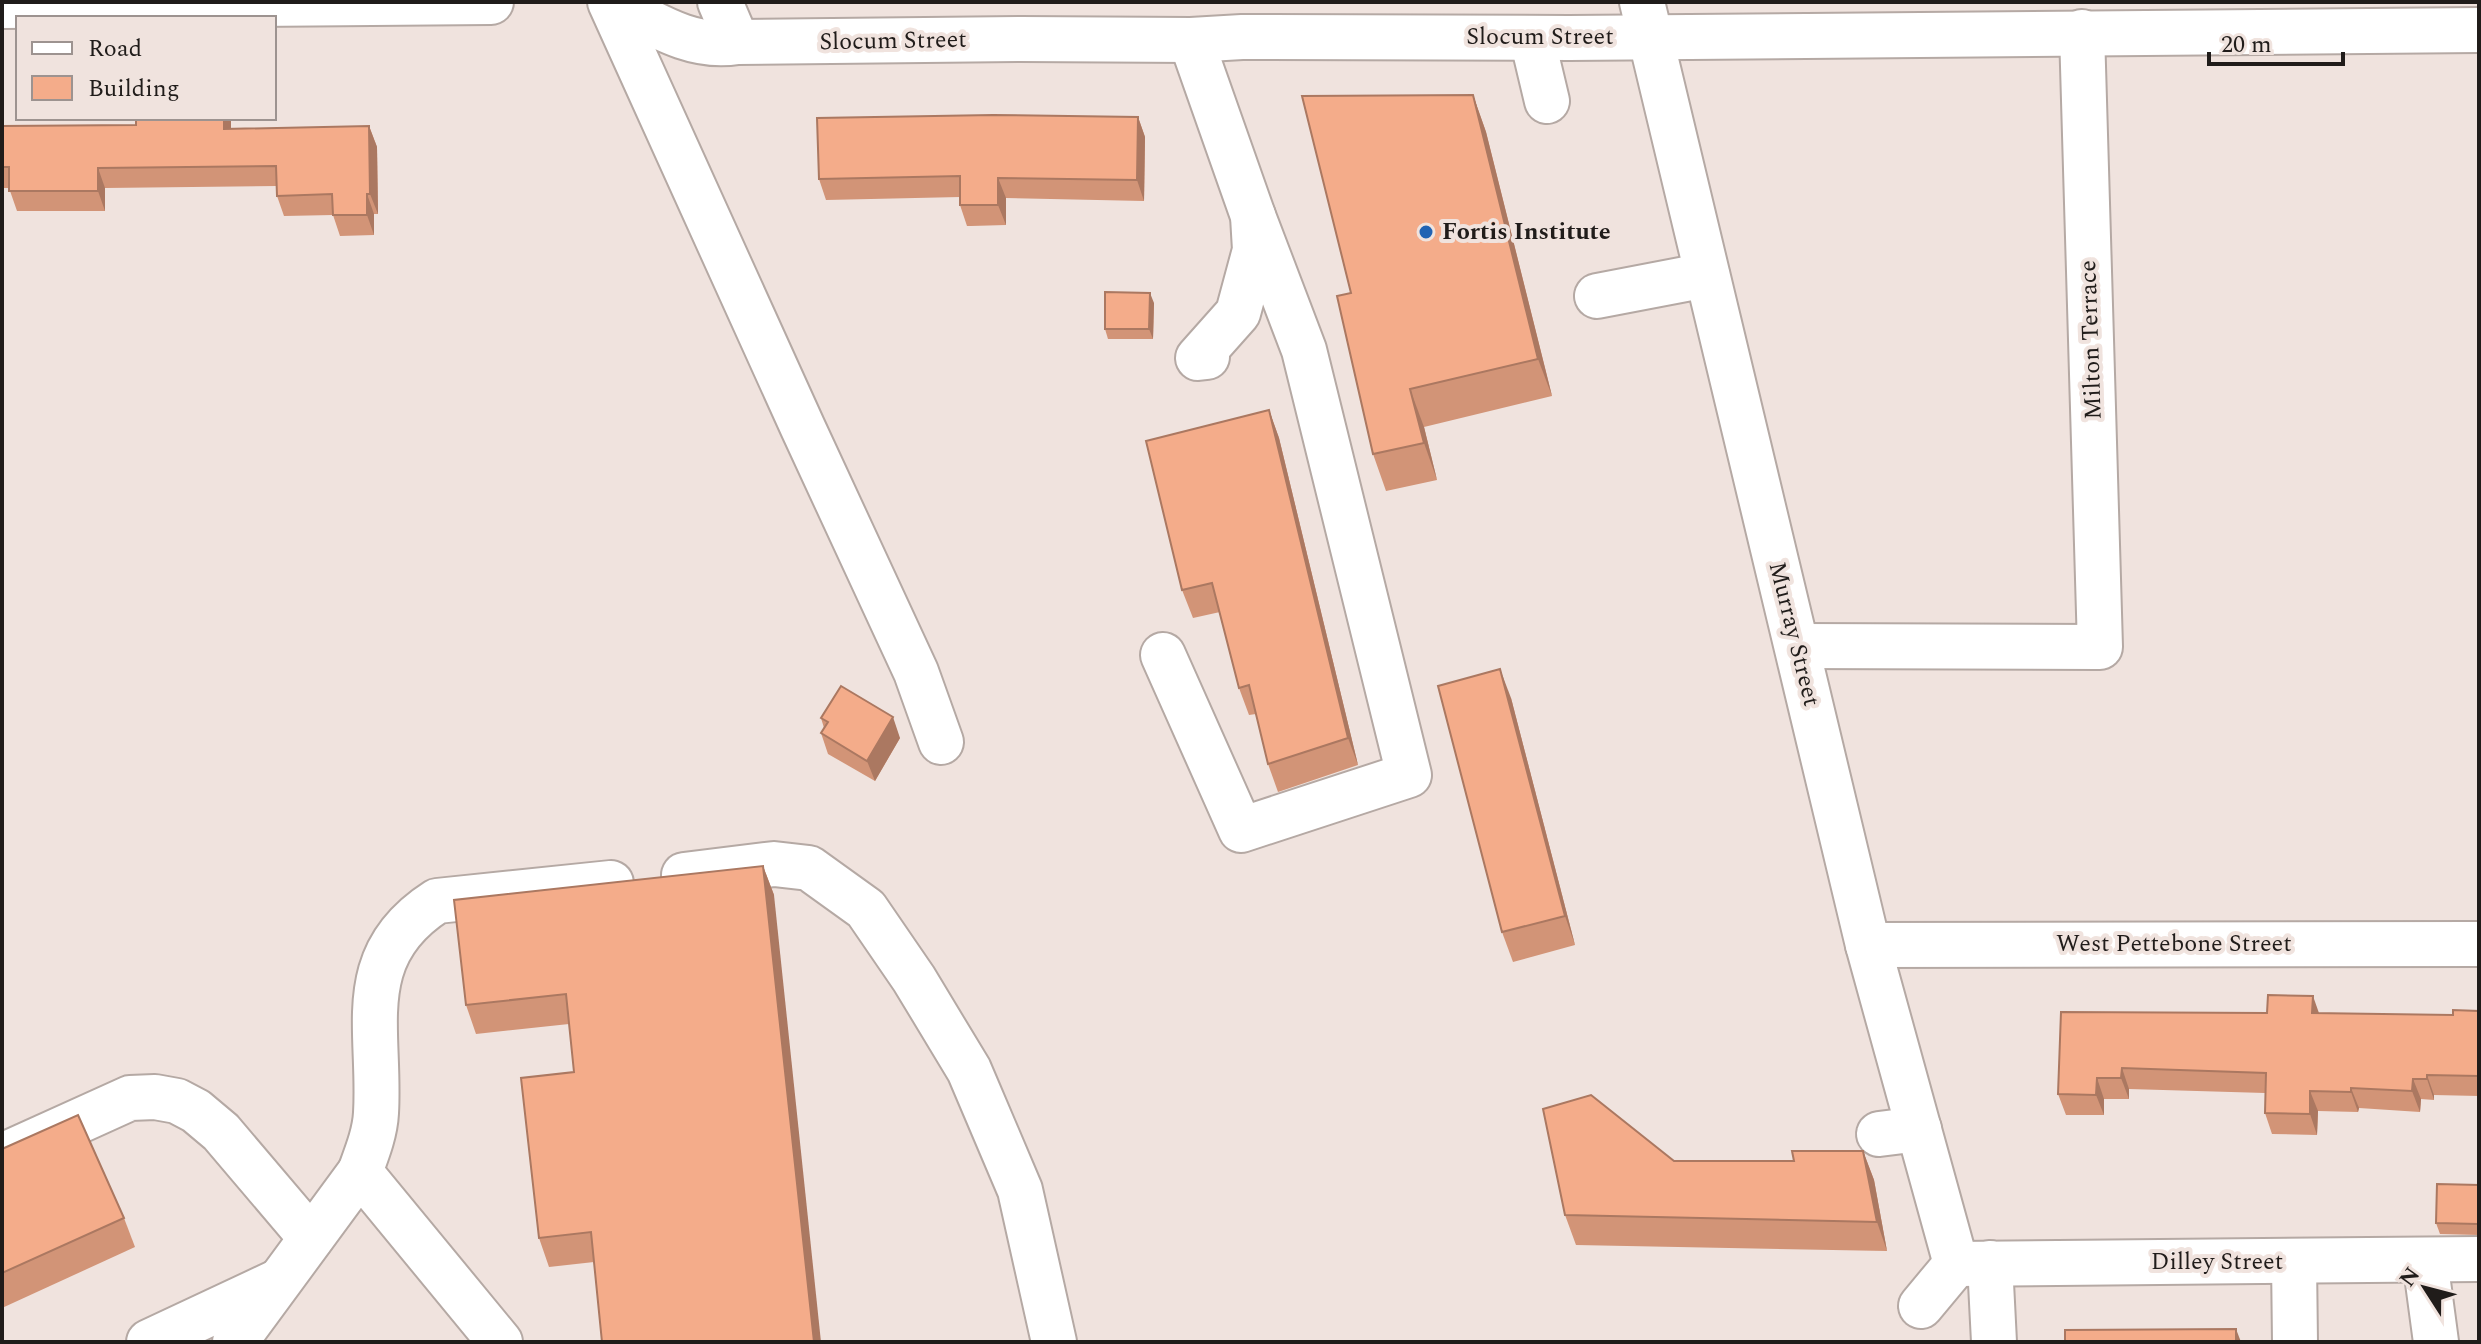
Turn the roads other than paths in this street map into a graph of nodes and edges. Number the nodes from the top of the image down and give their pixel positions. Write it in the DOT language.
graph roads {
  1 [pos="491,2"];
  2 [pos="611,2"];
  3 [pos="720,2"];
  4 [pos="2,6"];
  5 [pos="1645,20"];
  6 [pos="1175,28"];
  7 [pos="2479,30"];
  8 [pos="2082,32"];
  9 [pos="1532,38"];
  10 [pos="737,42"];
  11 [pos="1547,101"];
  12 [pos="1253,216"];
  13 [pos="1707,275"];
  14 [pos="1597,296"];
  15 [pos="1207,357"];
  16 [pos="1798,646"];
  17 [pos="1163,655"];
  18 [pos="941,742"];
  19 [pos="2479,944"];
  20 [pos="1868,945"];
  21 [pos="2,1156"];
  22 [pos="360,1172"];
  23 [pos="311,1238"];
  24 [pos="2479,1259"];
  25 [pos="2425,1260"];
  26 [pos="2294,1261"];
  27 [pos="1973,1264"];
  28 [pos="279,1280"];
  29 [pos="1921,1306"];
  30 [pos="149,1342"];
  31 [pos="235,1342"];
  32 [pos="500,1342"];
  33 [pos="1054,1342"];
  34 [pos="1994,1342"];
  35 [pos="2295,1342"];
  36 [pos="2436,1342"];
  1 -- 4 [label="street"];
  2 -- 10 [label="street, Slocum Street"];
  2 -- 18 [label="street"];
  3 -- 10 [label="street"];
  5 -- 8 [label="street, Slocum Street"];
  5 -- 9 [label="street, Slocum Street"];
  5 -- 13 [label="street, Murray Street"];
  6 -- 9 [label="street, Slocum Street"];
  6 -- 10 [label="street, Slocum Street"];
  6 -- 12 [label="street"];
  7 -- 8 [label="street, Slocum Street"];
  8 -- 16 [label="street, Milton Terrace"];
  9 -- 11 [label="street"];
  12 -- 15 [label="street"];
  12 -- 17 [label="street"];
  13 -- 14 [label="street"];
  13 -- 16 [label="street, Murray Street"];
  16 -- 20 [label="street, Murray Street"];
  19 -- 20 [label="street, West Pettebone Street"];
  20 -- 27 [label="street, Murray Street"];
  21 -- 23 [label="street"];
  22 -- 23 [label="street"];
  22 -- 32 [label="street"];
  22 -- 33 [label="street"];
  23 -- 28 [label="street"];
  24 -- 25 [label="street, Dilley Street"];
  25 -- 26 [label="street, Dilley Street"];
  25 -- 36 [label="street"];
  26 -- 27 [label="street, Dilley Street"];
  26 -- 35 [label="street"];
  27 -- 29 [label="street"];
  27 -- 34 [label="street, Murray Street"];
  28 -- 30 [label="street"];
  28 -- 31 [label="street"];
}
